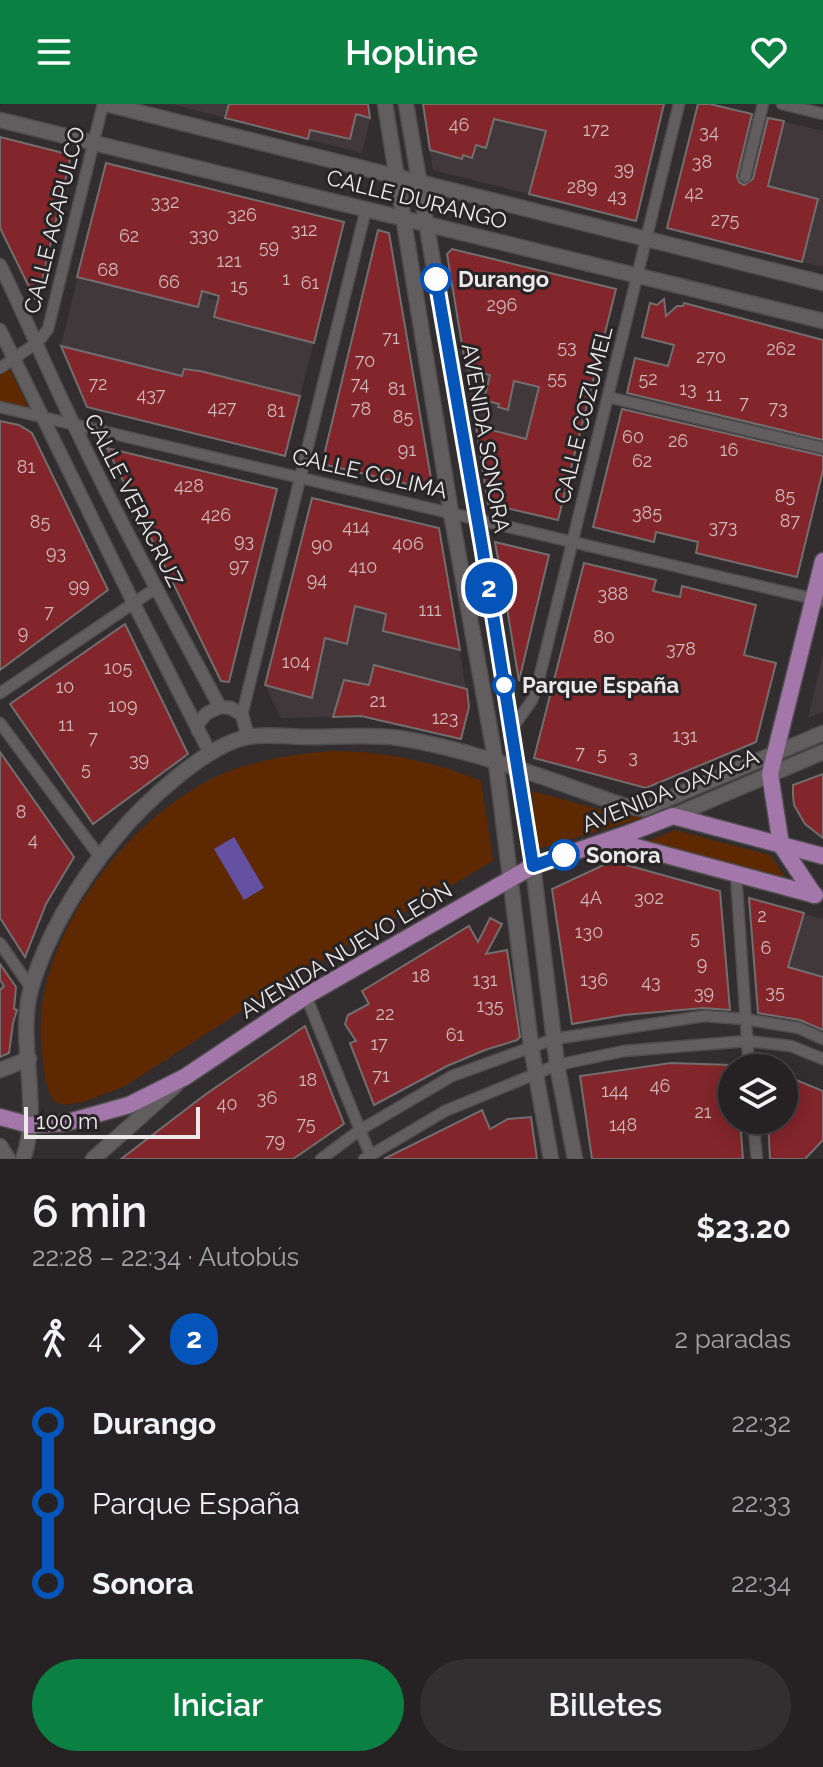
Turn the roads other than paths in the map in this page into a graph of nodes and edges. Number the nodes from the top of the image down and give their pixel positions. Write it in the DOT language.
graph roads {
  1 [pos="105,104"];
  2 [pos="385,104"];
  3 [pos="406,104"];
  4 [pos="679,104"];
  5 [pos="763,104"];
  6 [pos="782,104"];
  7 [pos="823,114"];
  8 [pos="0,120"];
  9 [pos="94,143"];
  10 [pos="397,177"];
  11 [pos="745,177"];
  12 [pos="418,182"];
  13 [pos="366,209"];
  14 [pos="404,219"];
  15 [pos="426,224"];
  16 [pos="647,239"];
  17 [pos="0,265"];
  18 [pos="638,276"];
  19 [pos="823,283"];
  20 [pos="823,321"];
  21 [pos="0,330"];
  22 [pos="38,342"];
  23 [pos="14,358"];
  24 [pos="0,368"];
  25 [pos="456,396"];
  26 [pos="608,397"];
  27 [pos="432,399"];
  28 [pos="0,407"];
  29 [pos="43,417"];
  30 [pos="73,423"];
  31 [pos="823,448"];
  32 [pos="299,477"];
  33 [pos="451,513"];
  34 [pos="477,519"];
  35 [pos="573,542"];
  36 [pos="823,561"];
  37 [pos="156,588"];
  38 [pos="818,600"];
  39 [pos="134,604"];
  40 [pos="493,614"];
  41 [pos="470,619"];
  42 [pos="505,690"];
  43 [pos="0,693"];
  44 [pos="484,693"];
  45 [pos="220,707"];
  46 [pos="242,715"];
  47 [pos="0,723"];
  48 [pos="511,730"];
  49 [pos="198,731"];
  50 [pos="823,733"];
  51 [pos="248,737"];
  52 [pos="823,752"];
  53 [pos="210,753"];
  54 [pos="776,753"];
  55 [pos="496,763"];
  56 [pos="518,770"];
  57 [pos="770,774"];
  58 [pos="673,816"];
  59 [pos="608,840"];
  60 [pos="781,845"];
  61 [pos="823,856"];
  62 [pos="100,857"];
  63 [pos="533,866"];
  64 [pos="736,874"];
  65 [pos="511,878"];
  66 [pos="818,896"];
  67 [pos="0,943"];
  68 [pos="31,988"];
  69 [pos="306,996"];
  70 [pos="744,1019"];
  71 [pos="554,1039"];
  72 [pos="823,1039"];
  73 [pos="747,1041"];
  74 [pos="531,1046"];
  75 [pos="748,1054"];
  76 [pos="29,1059"];
  77 [pos="823,1059"];
  78 [pos="557,1065"];
  79 [pos="0,1070"];
  80 [pos="536,1073"];
  81 [pos="185,1077"];
  82 [pos="0,1117"];
  83 [pos="30,1125"];
  84 [pos="360,1130"];
  85 [pos="754,1134"];
  86 [pos="0,1146"];
  87 [pos="369,1157"];
  88 [pos="8,1159"];
  89 [pos="23,1159"];
  90 [pos="93,1159"];
  91 [pos="321,1159"];
  92 [pos="551,1159"];
  93 [pos="575,1159"];
  94 [pos="757,1159"];
  1 -- 9 [label="street, CALLE ACAPULCO"];
  1 -- 10 [label="main road, CALLE DURANGO"];
  2 -- 10 [label="main road, AVENIDA SONORA"];
  3 -- 12 [label="main road, AVENIDA SONORA"];
  4 -- 16 [label="street, CALLE COZUMEL"];
  5 -- 11 [label="street"];
  6 -- 7 [label="street"];
  8 -- 9 [label="main road, CALLE DURANGO"];
  9 -- 13 [label="main road, CALLE DURANGO"];
  9 -- 22 [label="street, CALLE ACAPULCO"];
  10 -- 12 [label="main road, CALLE DURANGO"];
  10 -- 14 [label="main road, AVENIDA SONORA"];
  12 -- 15 [label="main road, AVENIDA SONORA"];
  12 -- 16 [label="main road, CALLE DURANGO"];
  13 -- 14 [label="main road, CALLE DURANGO"];
  13 -- 32 [label="street"];
  14 -- 15 [label="main road, CALLE DURANGO"];
  14 -- 27 [label="main road, AVENIDA SONORA"];
  15 -- 18 [label="main road, CALLE DURANGO"];
  15 -- 25 [label="main road, AVENIDA SONORA"];
  16 -- 18 [label="street, CALLE COZUMEL"];
  16 -- 19 [label="main road, CALLE DURANGO"];
  17 -- 22 [label="street, CALLE VERACRUZ"];
  18 -- 20 [label="main road, CALLE DURANGO"];
  18 -- 26 [label="street, CALLE COZUMEL"];
  21 -- 23 [label="street, CALLE VERACRUZ"];
  22 -- 23 [label="street"];
  22 -- 30 [label="street, CALLE VERACRUZ"];
  23 -- 24 [label="street"];
  23 -- 29 [label="street, CALLE VERACRUZ"];
  25 -- 27 [label="main road"];
  25 -- 34 [label="main road, AVENIDA SONORA"];
  26 -- 31 [label="street"];
  26 -- 35 [label="street, CALLE COZUMEL"];
  27 -- 33 [label="main road, AVENIDA SONORA"];
  28 -- 29 [label="street, CALLE COLIMA"];
  29 -- 30 [label="street, CALLE COLIMA"];
  29 -- 39 [label="street, CALLE VERACRUZ"];
  30 -- 32 [label="street, CALLE COLIMA"];
  30 -- 37 [label="street, CALLE VERACRUZ"];
  32 -- 33 [label="street, CALLE COLIMA"];
  32 -- 46 [label="street"];
  33 -- 34 [label="street, CALLE COLIMA"];
  33 -- 41 [label="main road, AVENIDA SONORA"];
  34 -- 35 [label="street, CALLE COLIMA"];
  34 -- 40 [label="main road, AVENIDA SONORA"];
  35 -- 38 [label="street, CALLE COLIMA"];
  35 -- 48 [label="street, CALLE COZUMEL"];
  36 -- 38 [label="main road"];
  37 -- 39 [label="street"];
  37 -- 45 [label="street, CALLE VERACRUZ"];
  38 -- 54 [label="main road"];
  39 -- 43 [label="street"];
  39 -- 49 [label="street, CALLE VERACRUZ"];
  40 -- 41 [label="main road"];
  40 -- 42 [label="main road, AVENIDA SONORA"];
  41 -- 44 [label="main road, AVENIDA SONORA"];
  42 -- 44 [label="main road"];
  42 -- 48 [label="main road, AVENIDA SONORA"];
  44 -- 55 [label="main road, AVENIDA SONORA"];
  45 -- 46 [label="street"];
  45 -- 49 [label="street"];
  46 -- 51 [label="street"];
  47 -- 62 [label="street"];
  48 -- 56 [label="main road, AVENIDA SONORA"];
  49 -- 53 [label="street, CALLE VERACRUZ"];
  50 -- 54 [label="main road, AVENIDA OAXACA"];
  51 -- 53 [label="main road"];
  51 -- 55 [label="main road, AVENIDA OAXACA"];
  52 -- 57 [label="main road, AVENIDA OAXACA"];
  53 -- 62 [label="main road"];
  54 -- 56 [label="main road, AVENIDA OAXACA"];
  54 -- 57 [label="main road"];
  55 -- 56 [label="main road, AVENIDA OAXACA"];
  55 -- 65 [label="main road, AVENIDA SONORA"];
  56 -- 63 [label="main road, AVENIDA SONORA"];
  57 -- 58 [label="main road, AVENIDA OAXACA"];
  57 -- 60 [label="main road"];
  58 -- 59 [label="main road, AVENIDA OAXACA"];
  58 -- 60 [label="main road"];
  59 -- 63 [label="main road, AVENIDA OAXACA"];
  59 -- 64 [label="main road"];
  60 -- 61 [label="main road"];
  60 -- 66 [label="main road"];
  62 -- 68 [label="main road"];
  63 -- 65 [label="main road, AVENIDA NUEVO LEÓN"];
  63 -- 71 [label="main road, AVENIDA SONORA"];
  64 -- 66 [label="main road"];
  64 -- 70 [label="street"];
  65 -- 69 [label="main road, AVENIDA NUEVO LEÓN"];
  65 -- 74 [label="main road, AVENIDA SONORA"];
  67 -- 68 [label="street"];
  68 -- 76 [label="main road"];
  69 -- 81 [label="main road, AVENIDA NUEVO LEÓN"];
  69 -- 84 [label="street"];
  70 -- 71 [label="street"];
  70 -- 72 [label="street"];
  70 -- 73 [label="street"];
  71 -- 74 [label="street"];
  71 -- 78 [label="main road, AVENIDA SONORA"];
  73 -- 75 [label="street"];
  73 -- 77 [label="street"];
  73 -- 78 [label="street"];
  74 -- 80 [label="main road, AVENIDA SONORA"];
  74 -- 84 [label="street"];
  76 -- 79 [label="main road"];
  76 -- 83 [label="main road"];
  78 -- 80 [label="street"];
  78 -- 93 [label="main road, AVENIDA SONORA"];
  80 -- 87 [label="street"];
  80 -- 92 [label="main road, AVENIDA SONORA"];
  81 -- 83 [label="main road, AVENIDA NUEVO LEÓN"];
  81 -- 90 [label="main road, AVENIDA NUEVO LEÓN"];
  82 -- 83 [label="main road, AVENIDA NUEVO LEÓN"];
  83 -- 89 [label="main road"];
  84 -- 87 [label="street"];
  84 -- 91 [label="street"];
  85 -- 94 [label="street"];
  86 -- 88 [label="main road"];
}
